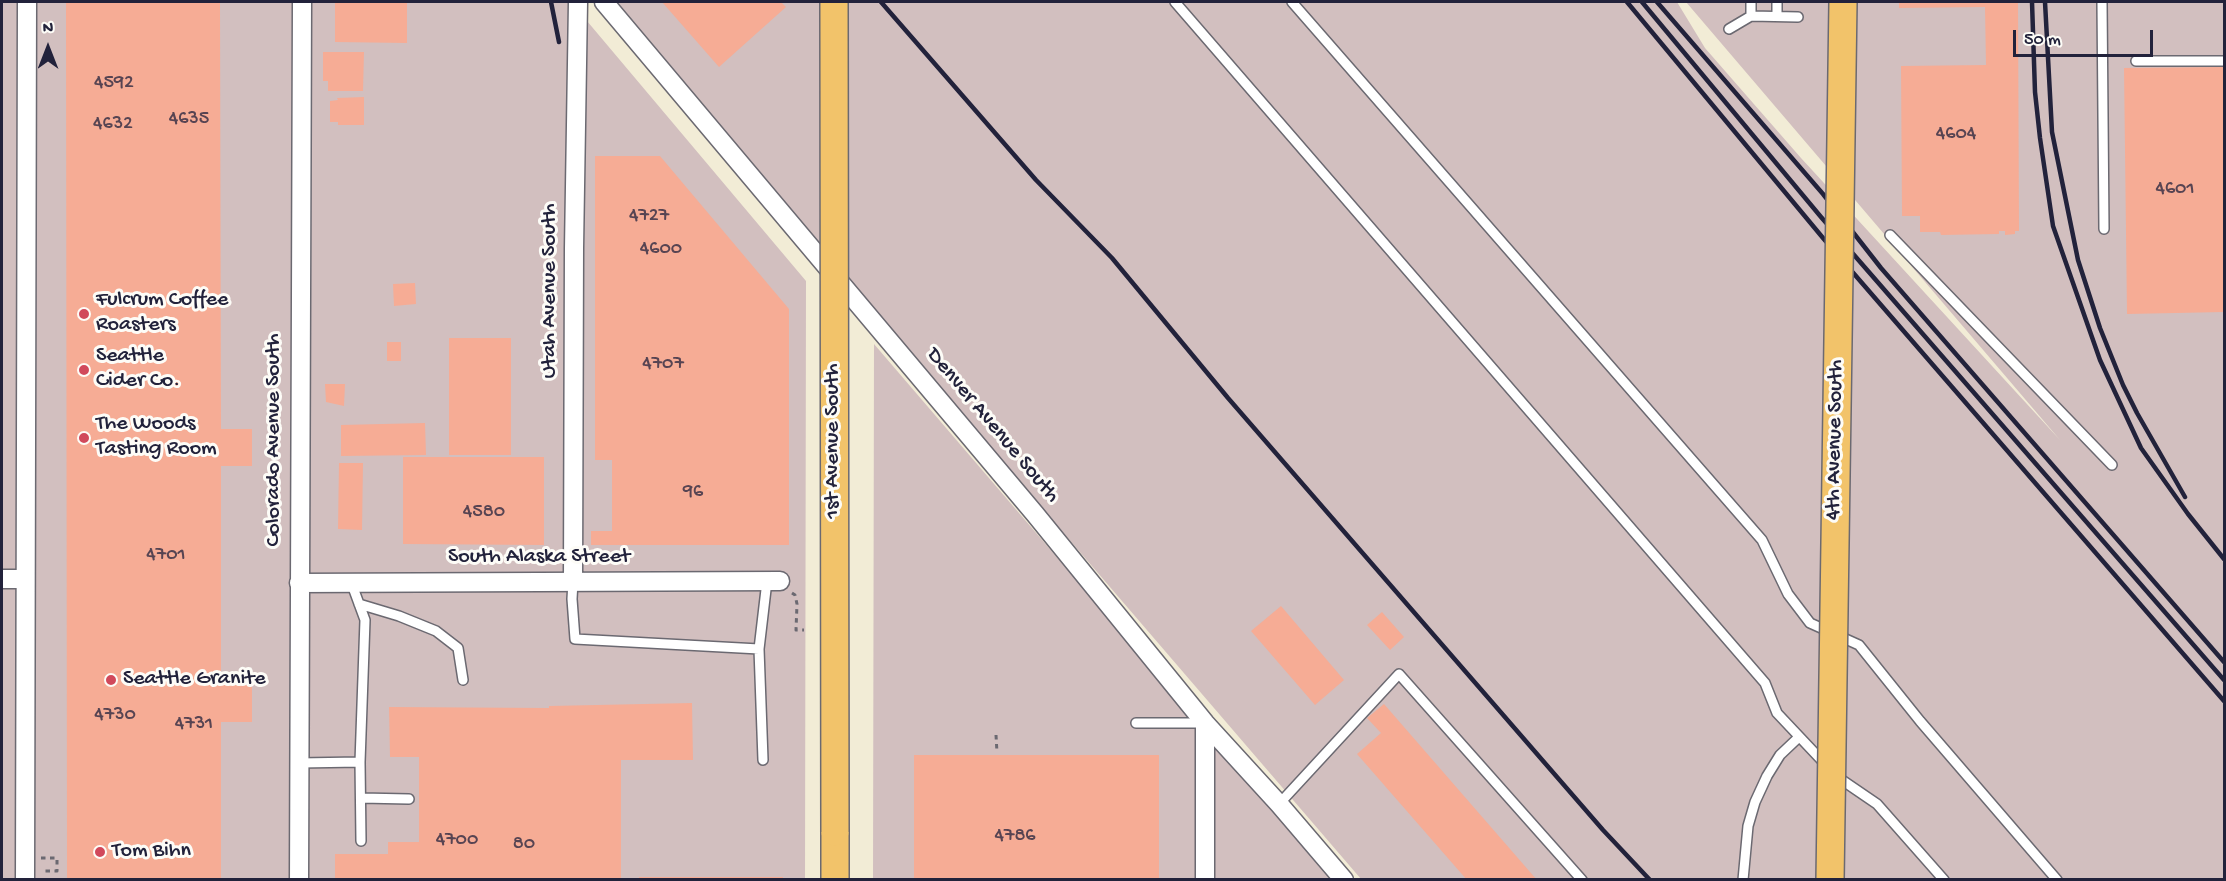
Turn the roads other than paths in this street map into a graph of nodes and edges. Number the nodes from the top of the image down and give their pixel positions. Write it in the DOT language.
graph roads {
  1 [pos="27,2"];
  2 [pos="302,2"];
  3 [pos="578,2"];
  4 [pos="604,2"];
  5 [pos="834,2"];
  6 [pos="1176,2"];
  7 [pos="1292,2"];
  8 [pos="1751,2"];
  9 [pos="1777,2"];
  10 [pos="1843,2"];
  11 [pos="2102,2"];
  12 [pos="1751,16"];
  13 [pos="1777,16"];
  14 [pos="1798,17"];
  15 [pos="1729,29"];
  16 [pos="2136,60"];
  17 [pos="2224,61"];
  18 [pos="2104,229"];
  19 [pos="1890,235"];
  20 [pos="2112,465"];
  21 [pos="2,579"];
  22 [pos="24,579"];
  23 [pos="573,581"];
  24 [pos="774,581"];
  25 [pos="351,582"];
  26 [pos="298,583"];
  27 [pos="359,604"];
  28 [pos="759,649"];
  29 [pos="463,680"];
  30 [pos="1136,723"];
  31 [pos="1204,723"];
  32 [pos="1799,737"];
  33 [pos="764,760"];
  34 [pos="360,762"];
  35 [pos="299,763"];
  36 [pos="361,798"];
  37 [pos="409,799"];
  38 [pos="1279,804"];
  39 [pos="361,840"];
  40 [pos="32,875"];
  41 [pos="299,879"];
  42 [pos="835,879"];
  43 [pos="1205,879"];
  44 [pos="1344,879"];
  45 [pos="1582,879"];
  46 [pos="1743,879"];
  47 [pos="1830,879"];
  48 [pos="1944,879"];
  49 [pos="2057,879"];
  1 -- 22 [label="street"];
  2 -- 26 [label="street, Colorado Avenue South"];
  3 -- 23 [label="street, Utah Avenue South"];
  4 -- 31 [label="street, Denver Avenue South"];
  5 -- 42 [label="main road, 1st Avenue South, bridge"];
  6 -- 32 [label="lane"];
  7 -- 49 [label="lane"];
  8 -- 12 [label="lane"];
  9 -- 13 [label="lane"];
  10 -- 47 [label="main road, 4th Avenue South, bridge"];
  11 -- 18 [label="lane"];
  12 -- 13 [label="lane"];
  12 -- 15 [label="lane"];
  13 -- 14 [label="lane"];
  16 -- 17 [label="lane"];
  19 -- 20 [label="lane"];
  21 -- 22 [label="street"];
  22 -- 40 [label="street"];
  23 -- 24 [label="street, South Alaska Street"];
  23 -- 25 [label="street, South Alaska Street"];
  23 -- 28 [label="lane"];
  24 -- 28 [label="lane"];
  25 -- 26 [label="street, South Alaska Street"];
  25 -- 27 [label="lane"];
  26 -- 35 [label="street, Colorado Avenue South"];
  27 -- 29 [label="lane"];
  27 -- 34 [label="lane"];
  28 -- 33 [label="lane"];
  30 -- 31 [label="lane"];
  31 -- 38 [label="street, Denver Avenue South"];
  31 -- 43 [label="street"];
  32 -- 46 [label="lane"];
  32 -- 48 [label="lane"];
  34 -- 35 [label="lane"];
  34 -- 36 [label="lane"];
  35 -- 41 [label="street, Colorado Avenue South"];
  36 -- 37 [label="lane"];
  36 -- 39 [label="lane"];
  38 -- 44 [label="street, Denver Avenue South"];
  38 -- 45 [label="lane"];
}
